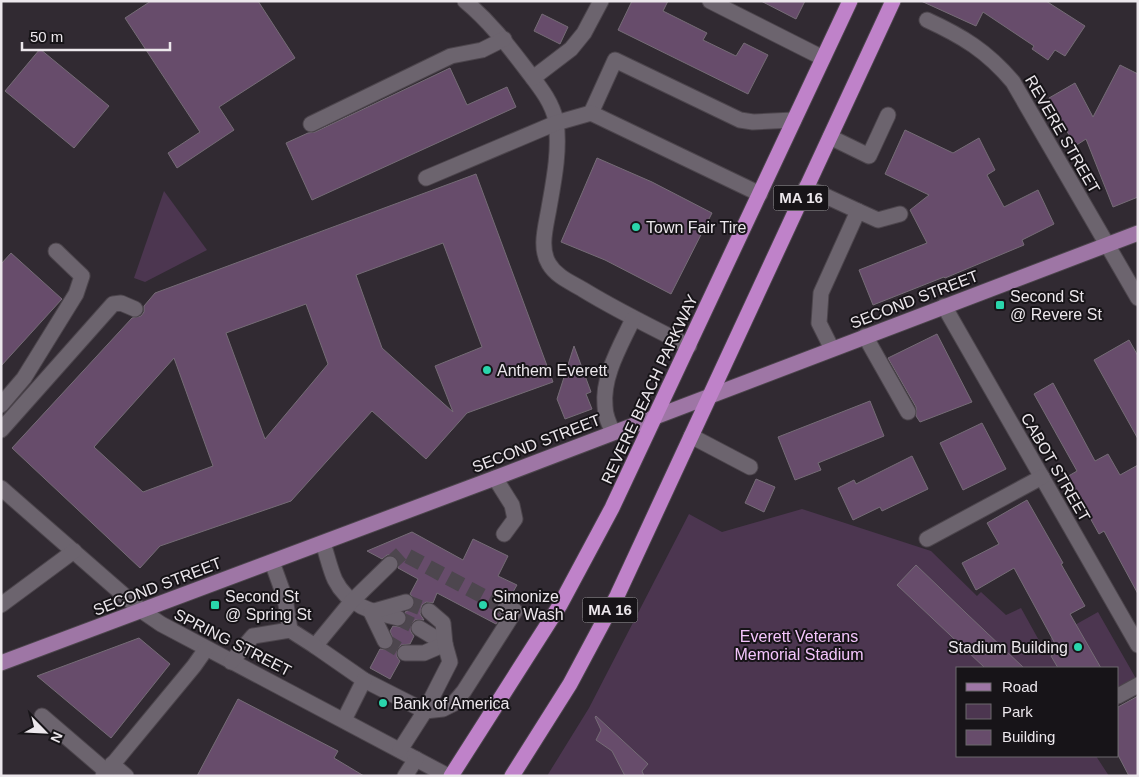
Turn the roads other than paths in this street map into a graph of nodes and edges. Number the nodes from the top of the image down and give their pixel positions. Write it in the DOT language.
graph roads {
  1 [pos="465,1"];
  2 [pos="601,1"];
  3 [pos="710,1"];
  4 [pos="850,1"];
  5 [pos="893,1"];
  6 [pos="927,20"];
  7 [pos="504,40"];
  8 [pos="823,58"];
  9 [pos="533,78"];
  10 [pos="592,113"];
  11 [pos="888,114"];
  12 [pos="794,120"];
  13 [pos="556,123"];
  14 [pos="311,124"];
  15 [pos="830,137"];
  16 [pos="426,178"];
  17 [pos="806,187"];
  18 [pos="760,194"];
  19 [pos="858,211"];
  20 [pos="900,214"];
  21 [pos="1138,233"];
  22 [pos="1108,244"];
  23 [pos="56,251"];
  24 [pos="1138,298"];
  25 [pos="944,306"];
  26 [pos="135,309"];
  27 [pos="633,318"];
  28 [pos="866,336"];
  29 [pos="689,346"];
  30 [pos="832,349"];
  31 [pos="710,395"];
  32 [pos="1,405"];
  33 [pos="908,412"];
  34 [pos="657,416"];
  35 [pos="1,430"];
  36 [pos="613,432"];
  37 [pos="691,436"];
  38 [pos="750,467"];
  39 [pos="1042,477"];
  40 [pos="495,478"];
  41 [pos="1,488"];
  42 [pos="504,534"];
  43 [pos="928,539"];
  44 [pos="323,542"];
  45 [pos="74,551"];
  46 [pos="272,562"];
  47 [pos="390,564"];
  48 [pos="352,601"];
  49 [pos="406,602"];
  50 [pos="1,605"];
  51 [pos="505,608"];
  52 [pos="142,611"];
  53 [pos="429,611"];
  54 [pos="371,612"];
  55 [pos="398,618"];
  56 [pos="419,628"];
  57 [pos="290,630"];
  58 [pos="385,640"];
  59 [pos="445,644"];
  60 [pos="1138,645"];
  61 [pos="315,646"];
  62 [pos="206,649"];
  63 [pos="405,653"];
  64 [pos="231,662"];
  65 [pos="1,663"];
  66 [pos="364,680"];
  67 [pos="1138,685"];
  68 [pos="1119,695"];
  69 [pos="425,711"];
  70 [pos="42,716"];
  71 [pos="344,720"];
  72 [pos="400,750"];
  73 [pos="416,759"];
  74 [pos="107,770"];
  75 [pos="126,776"];
  76 [pos="405,776"];
  77 [pos="450,776"];
  78 [pos="512,776"];
  1 -- 7 [label="street"];
  2 -- 9 [label="street"];
  3 -- 8 [label="street"];
  4 -- 8 [label="highway, REVERE BEACH PARKWAY / MA 16"];
  5 -- 15 [label="highway, MA 16"];
  6 -- 22 [label="street, REVERE STREET"];
  7 -- 9 [label="street"];
  7 -- 14 [label="street"];
  8 -- 12 [label="highway, REVERE BEACH PARKWAY / MA 16"];
  9 -- 13 [label="street"];
  10 -- 12 [label="street"];
  10 -- 13 [label="street"];
  10 -- 18 [label="street"];
  11 -- 15 [label="street"];
  12 -- 18 [label="highway, REVERE BEACH PARKWAY / MA 16"];
  13 -- 16 [label="street"];
  13 -- 27 [label="street"];
  15 -- 17 [label="highway, MA 16"];
  17 -- 19 [label="street"];
  17 -- 31 [label="highway, MA 16"];
  18 -- 29 [label="highway, REVERE BEACH PARKWAY / MA 16"];
  19 -- 20 [label="street"];
  19 -- 30 [label="street"];
  21 -- 22 [label="main road, SECOND STREET"];
  22 -- 24 [label="street, REVERE STREET"];
  22 -- 25 [label="main road, SECOND STREET"];
  23 -- 32 [label="street"];
  25 -- 28 [label="main road, SECOND STREET"];
  25 -- 39 [label="street, CABOT STREET"];
  26 -- 35 [label="street"];
  27 -- 29 [label="street"];
  27 -- 36 [label="street"];
  28 -- 30 [label="main road, SECOND STREET"];
  28 -- 33 [label="street"];
  29 -- 34 [label="highway, REVERE BEACH PARKWAY / MA 16"];
  30 -- 31 [label="main road, SECOND STREET"];
  31 -- 34 [label="main road, SECOND STREET"];
  31 -- 37 [label="highway, MA 16"];
  34 -- 36 [label="main road, SECOND STREET"];
  34 -- 77 [label="highway, REVERE BEACH PARKWAY / MA 16"];
  36 -- 40 [label="main road, SECOND STREET"];
  37 -- 38 [label="street"];
  37 -- 78 [label="highway, MA 16"];
  39 -- 43 [label="street"];
  39 -- 60 [label="street, CABOT STREET"];
  40 -- 42 [label="street"];
  40 -- 44 [label="main road, SECOND STREET"];
  41 -- 45 [label="street, SPRING STREET"];
  44 -- 46 [label="main road, SECOND STREET"];
  44 -- 48 [label="street"];
  45 -- 50 [label="street"];
  45 -- 52 [label="street, SPRING STREET"];
  46 -- 52 [label="main road, SECOND STREET"];
  46 -- 57 [label="street"];
  47 -- 48 [label="street"];
  48 -- 54 [label="street"];
  48 -- 61 [label="street"];
  49 -- 54 [label="street"];
  51 -- 69 [label="street"];
  52 -- 62 [label="street, SPRING STREET"];
  52 -- 65 [label="main road, SECOND STREET"];
  53 -- 59 [label="street"];
  54 -- 55 [label="street"];
  54 -- 58 [label="street"];
  56 -- 59 [label="street"];
  57 -- 61 [label="street"];
  57 -- 64 [label="street"];
  59 -- 63 [label="street"];
  59 -- 69 [label="street"];
  61 -- 66 [label="street"];
  62 -- 64 [label="street, SPRING STREET"];
  62 -- 74 [label="street"];
  64 -- 71 [label="street, SPRING STREET"];
  66 -- 69 [label="street"];
  66 -- 71 [label="street"];
  67 -- 68 [label="street"];
  69 -- 72 [label="street"];
  70 -- 74 [label="street"];
  71 -- 72 [label="street, SPRING STREET"];
  72 -- 73 [label="street, SPRING STREET"];
  73 -- 76 [label="street"];
  73 -- 77 [label="street, SPRING STREET"];
  74 -- 75 [label="street"];
}
